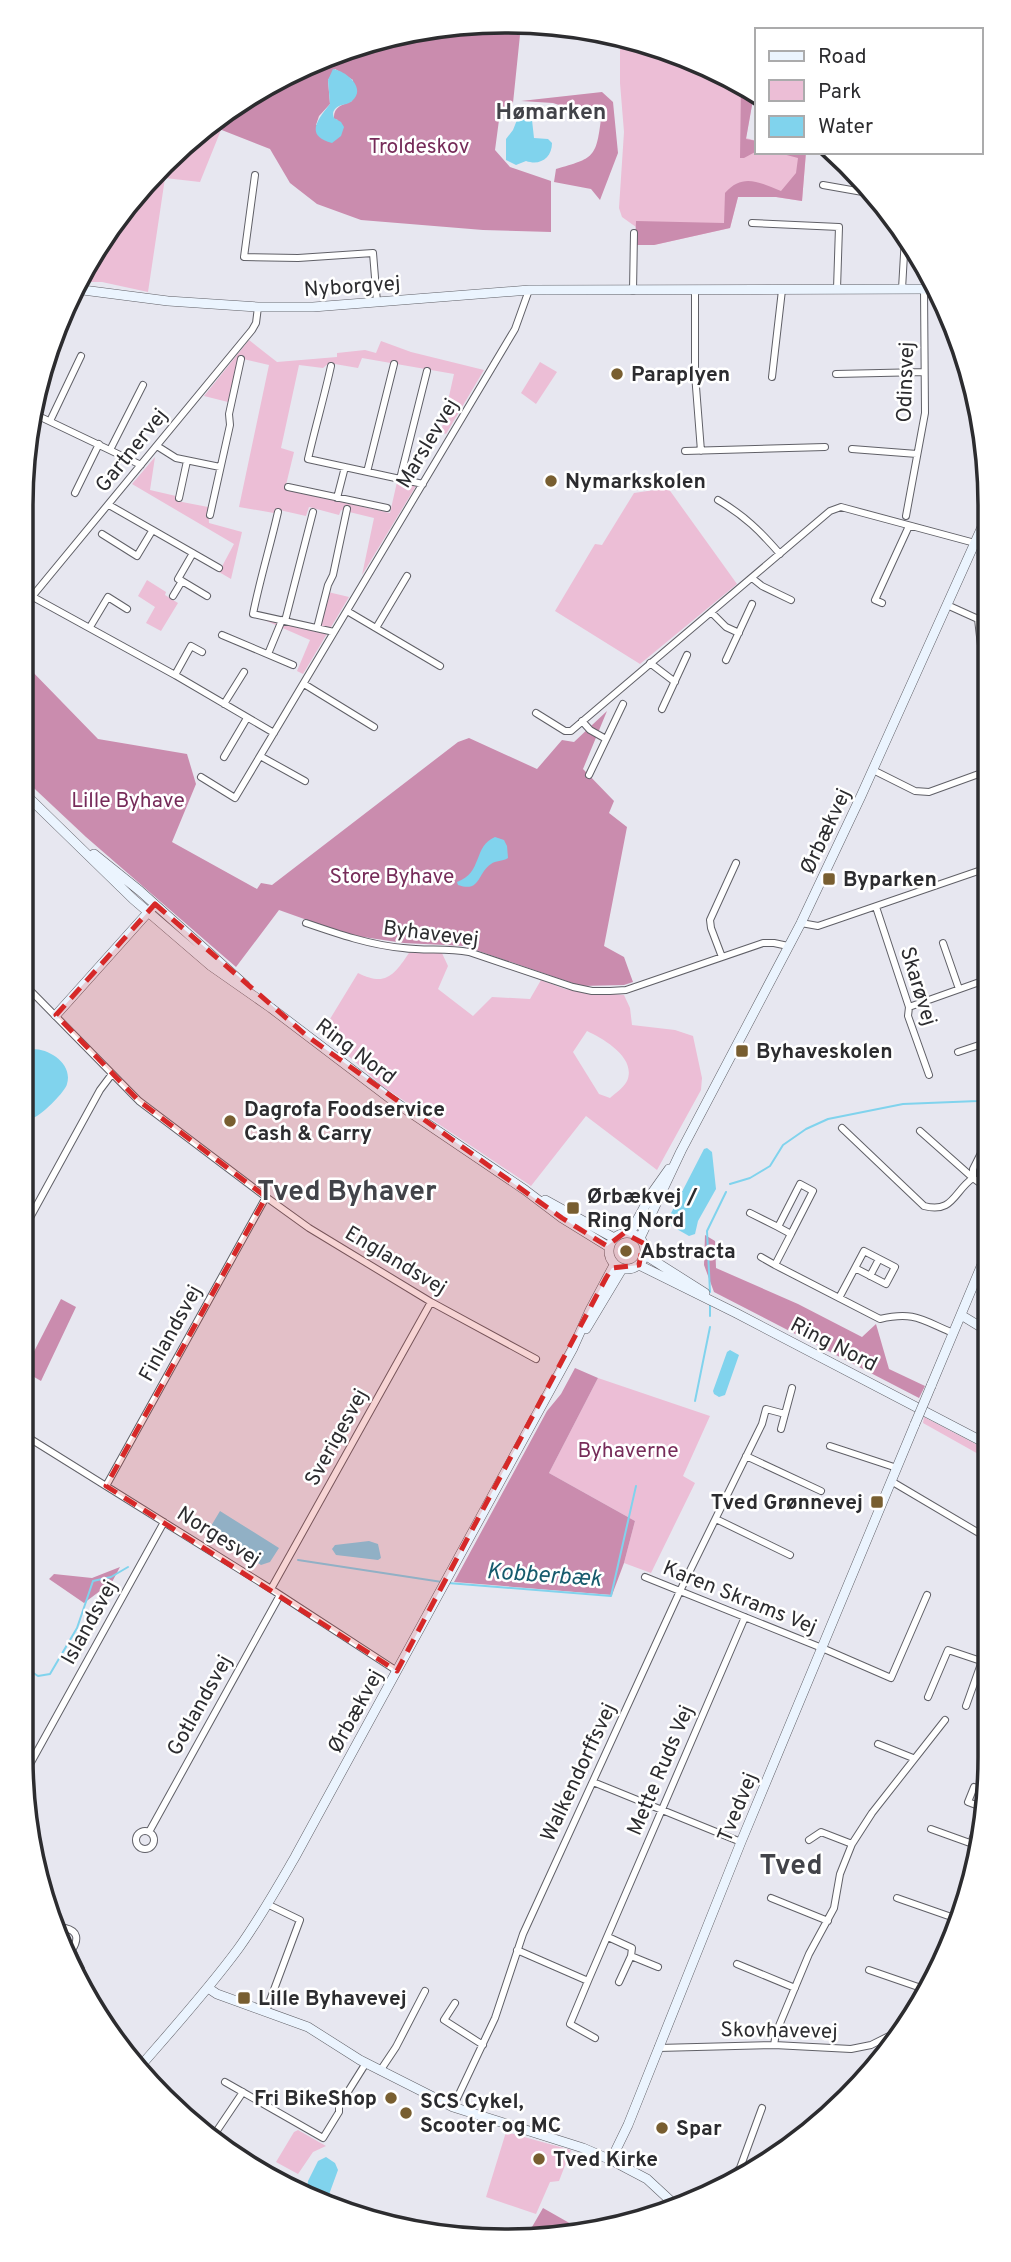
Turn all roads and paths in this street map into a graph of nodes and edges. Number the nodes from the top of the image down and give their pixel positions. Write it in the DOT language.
graph roads {
  1 [pos="255,175"];
  2 [pos="823,185"];
  3 [pos="858,191"];
  4 [pos="752,223"];
  5 [pos="634,233"];
  6 [pos="904,253"];
  7 [pos="837,289"];
  8 [pos="902,289"];
  9 [pos="924,289"];
  10 [pos="86,290"];
  11 [pos="529,290"];
  12 [pos="695,290"];
  13 [pos="782,290"];
  14 [pos="633,291"];
  15 [pos="377,302"];
  16 [pos="258,307"];
  17 [pos="81,356"];
  18 [pos="242,359"];
  19 [pos="394,364"];
  20 [pos="331,366"];
  21 [pos="427,371"];
  22 [pos="924,372"];
  23 [pos="836,374"];
  24 [pos="772,377"];
  25 [pos="143,385"];
  26 [pos="41,417"];
  27 [pos="50,421"];
  28 [pos="99,444"];
  29 [pos="157,446"];
  30 [pos="825,447"];
  31 [pos="852,449"];
  32 [pos="110,450"];
  33 [pos="685,451"];
  34 [pos="701,451"];
  35 [pos="917,454"];
  36 [pos="187,461"];
  37 [pos="141,465"];
  38 [pos="220,467"];
  39 [pos="345,467"];
  40 [pos="367,472"];
  41 [pos="400,479"];
  42 [pos="423,484"];
  43 [pos="288,487"];
  44 [pos="75,493"];
  45 [pos="179,498"];
  46 [pos="337,498"];
  47 [pos="718,500"];
  48 [pos="108,505"];
  49 [pos="387,508"];
  50 [pos="347,509"];
  51 [pos="278,512"];
  52 [pos="313,512"];
  53 [pos="210,515"];
  54 [pos="906,516"];
  55 [pos="909,526"];
  56 [pos="152,531"];
  57 [pos="102,534"];
  58 [pos="978,536"];
  59 [pos="975,543"];
  60 [pos="978,544"];
  61 [pos="193,553"];
  62 [pos="780,554"];
  63 [pos="219,568"];
  64 [pos="407,576"];
  65 [pos="752,578"];
  66 [pos="182,581"];
  67 [pos="173,596"];
  68 [pos="206,596"];
  69 [pos="33,597"];
  70 [pos="791,600"];
  71 [pos="882,603"];
  72 [pos="752,604"];
  73 [pos="947,606"];
  74 [pos="127,609"];
  75 [pos="347,611"];
  76 [pos="711,612"];
  77 [pos="978,619"];
  78 [pos="284,621"];
  79 [pos="90,627"];
  80 [pos="317,628"];
  81 [pos="376,628"];
  82 [pos="334,632"];
  83 [pos="739,633"];
  84 [pos="222,635"];
  85 [pos="202,652"];
  86 [pos="268,654"];
  87 [pos="687,655"];
  88 [pos="726,660"];
  89 [pos="650,663"];
  90 [pos="293,665"];
  91 [pos="440,666"];
  92 [pos="244,672"];
  93 [pos="175,675"];
  94 [pos="674,682"];
  95 [pos="304,684"];
  96 [pos="223,704"];
  97 [pos="623,704"];
  98 [pos="662,709"];
  99 [pos="536,713"];
  100 [pos="247,718"];
  101 [pos="582,721"];
  102 [pos="374,727"];
  103 [pos="274,733"];
  104 [pos="606,739"];
  105 [pos="260,756"];
  106 [pos="224,757"];
  107 [pos="873,770"];
  108 [pos="978,774"];
  109 [pos="589,775"];
  110 [pos="201,777"];
  111 [pos="305,781"];
  112 [pos="33,801"];
  113 [pos="736,863"];
  114 [pos="978,871"];
  115 [pos="876,907"];
  116 [pos="152,908"];
  117 [pos="306,923"];
  118 [pos="801,923"];
  119 [pos="943,943"];
  120 [pos="788,946"];
  121 [pos="722,957"];
  122 [pos="978,982"];
  123 [pos="959,989"];
  124 [pos="33,993"];
  125 [pos="909,1007"];
  126 [pos="55,1015"];
  127 [pos="978,1045"];
  128 [pos="958,1052"];
  129 [pos="112,1074"];
  130 [pos="929,1075"];
  131 [pos="842,1128"];
  132 [pos="920,1131"];
  133 [pos="681,1151"];
  134 [pos="978,1159"];
  135 [pos="973,1178"];
  136 [pos="978,1182"];
  137 [pos="525,1190"];
  138 [pos="266,1197"];
  139 [pos="33,1212"];
  140 [pos="750,1213"];
  141 [pos="778,1227"];
  142 [pos="630,1233"];
  143 [pos="791,1234"];
  144 [pos="614,1238"];
  145 [pos="640,1238"];
  146 [pos="609,1247"];
  147 [pos="645,1255"];
  148 [pos="761,1258"];
  149 [pos="879,1259"];
  150 [pos="639,1265"];
  151 [pos="775,1265"];
  152 [pos="618,1267"];
  153 [pos="855,1268"];
  154 [pos="978,1274"];
  155 [pos="870,1276"];
  156 [pos="839,1298"];
  157 [pos="431,1301"];
  158 [pos="736,1313"];
  159 [pos="961,1315"];
  160 [pos="978,1325"];
  161 [pos="953,1333"];
  162 [pos="536,1359"];
  163 [pos="792,1388"];
  164 [pos="916,1406"];
  165 [pos="785,1414"];
  166 [pos="782,1429"];
  167 [pos="978,1433"];
  168 [pos="978,1439"];
  169 [pos="33,1442"];
  170 [pos="830,1446"];
  171 [pos="746,1455"];
  172 [pos="897,1468"];
  173 [pos="891,1482"];
  174 [pos="106,1486"];
  175 [pos="821,1491"];
  176 [pos="716,1519"];
  177 [pos="164,1522"];
  178 [pos="978,1533"];
  179 [pos="790,1555"];
  180 [pos="645,1577"];
  181 [pos="271,1589"];
  182 [pos="680,1591"];
  183 [pos="280,1595"];
  184 [pos="926,1595"];
  185 [pos="745,1618"];
  186 [pos="822,1648"];
  187 [pos="978,1660"];
  188 [pos="397,1671"];
  189 [pos="978,1672"];
  190 [pos="928,1696"];
  191 [pos="966,1706"];
  192 [pos="945,1720"];
  193 [pos="878,1744"];
  194 [pos="913,1758"];
  195 [pos="33,1759"];
  196 [pos="593,1782"];
  197 [pos="977,1788"];
  198 [pos="975,1804"];
  199 [pos="662,1811"];
  200 [pos="931,1829"];
  201 [pos="149,1832"];
  202 [pos="809,1840"];
  203 [pos="741,1842"];
  204 [pos="970,1843"];
  205 [pos="852,1844"];
  206 [pos="771,1898"];
  207 [pos="897,1898"];
  208 [pos="267,1904"];
  209 [pos="950,1916"];
  210 [pos="828,1922"];
  211 [pos="66,1928"];
  212 [pos="608,1937"];
  213 [pos="73,1946"];
  214 [pos="517,1950"];
  215 [pos="631,1956"];
  216 [pos="737,1964"];
  217 [pos="658,1966"];
  218 [pos="869,1969"];
  219 [pos="588,1981"];
  220 [pos="619,1982"];
  221 [pos="917,1987"];
  222 [pos="208,1988"];
  223 [pos="795,1988"];
  224 [pos="425,1991"];
  225 [pos="456,2003"];
  226 [pos="266,2011"];
  227 [pos="595,2038"];
  228 [pos="883,2040"];
  229 [pos="483,2045"];
  230 [pos="774,2045"];
  231 [pos="658,2048"];
  232 [pos="145,2061"];
  233 [pos="366,2063"];
  234 [pos="380,2071"];
  235 [pos="225,2082"];
  236 [pos="243,2092"];
  237 [pos="453,2107"];
  238 [pos="762,2108"];
  239 [pos="217,2130"];
  240 [pos="611,2160"];
  241 [pos="741,2166"];
  242 [pos="669,2199"];
  1 -- 15 [label="street"];
  2 -- 3 [label="street"];
  4 -- 7 [label="street"];
  5 -- 14 [label="street"];
  6 -- 8 [label="street"];
  7 -- 8 [label="street, Nyborgvej"];
  7 -- 13 [label="street, Nyborgvej"];
  8 -- 9 [label="street, Nyborgvej"];
  9 -- 22 [label="street, Odinsvej"];
  10 -- 16 [label="street, Nyborgvej"];
  11 -- 14 [label="street, Nyborgvej"];
  11 -- 15 [label="street, Nyborgvej"];
  11 -- 42 [label="street, Marslevvej"];
  12 -- 13 [label="street, Nyborgvej"];
  12 -- 14 [label="street, Nyborgvej"];
  12 -- 34 [label="street"];
  13 -- 24 [label="street"];
  15 -- 16 [label="street, Nyborgvej"];
  16 -- 29 [label="street, Gartnervej"];
  17 -- 27 [label="street"];
  18 -- 38 [label="street"];
  19 -- 40 [label="street"];
  20 -- 39 [label="street"];
  21 -- 41 [label="street"];
  22 -- 23 [label="street"];
  22 -- 35 [label="street, Odinsvej"];
  25 -- 32 [label="street"];
  26 -- 27 [label="street"];
  27 -- 28 [label="street"];
  28 -- 32 [label="street"];
  28 -- 44 [label="street"];
  29 -- 36 [label="street"];
  29 -- 37 [label="street, Gartnervej"];
  30 -- 34 [label="street"];
  31 -- 35 [label="street"];
  32 -- 37 [label="street"];
  33 -- 34 [label="street"];
  35 -- 54 [label="street, Odinsvej"];
  36 -- 38 [label="street"];
  36 -- 45 [label="street"];
  37 -- 48 [label="street, Gartnervej"];
  38 -- 53 [label="street"];
  39 -- 40 [label="street"];
  39 -- 46 [label="street"];
  40 -- 41 [label="street"];
  41 -- 42 [label="street"];
  42 -- 75 [label="street, Marslevvej"];
  43 -- 46 [label="street"];
  46 -- 49 [label="street"];
  47 -- 62 [label="street"];
  48 -- 56 [label="street"];
  48 -- 69 [label="street, Gartnervej"];
  50 -- 80 [label="street"];
  51 -- 78 [label="street"];
  52 -- 78 [label="street"];
  55 -- 59 [label="street"];
  55 -- 62 [label="street"];
  55 -- 71 [label="street"];
  56 -- 57 [label="street"];
  56 -- 61 [label="street"];
  58 -- 59 [label="street, Ørbækvej"];
  59 -- 60 [label="street"];
  59 -- 73 [label="street, Ørbækvej"];
  61 -- 63 [label="street"];
  61 -- 66 [label="street"];
  62 -- 65 [label="street"];
  64 -- 81 [label="street"];
  65 -- 70 [label="street"];
  65 -- 76 [label="street"];
  66 -- 67 [label="street"];
  66 -- 68 [label="street"];
  69 -- 79 [label="street"];
  72 -- 83 [label="street"];
  73 -- 77 [label="street"];
  73 -- 107 [label="street, Ørbækvej"];
  74 -- 79 [label="street"];
  75 -- 81 [label="street"];
  75 -- 82 [label="street, Marslevvej"];
  76 -- 83 [label="street"];
  76 -- 89 [label="street"];
  78 -- 80 [label="street"];
  78 -- 86 [label="street"];
  79 -- 93 [label="street"];
  80 -- 82 [label="street"];
  81 -- 91 [label="street"];
  82 -- 95 [label="street, Marslevvej"];
  83 -- 88 [label="street"];
  84 -- 86 [label="street"];
  85 -- 93 [label="street"];
  86 -- 90 [label="street"];
  87 -- 94 [label="street"];
  89 -- 94 [label="street"];
  89 -- 101 [label="street"];
  92 -- 96 [label="street"];
  93 -- 96 [label="street"];
  94 -- 98 [label="street"];
  95 -- 102 [label="street"];
  95 -- 103 [label="street, Marslevvej"];
  96 -- 100 [label="street"];
  97 -- 104 [label="street"];
  99 -- 101 [label="street"];
  100 -- 103 [label="street"];
  100 -- 106 [label="street"];
  101 -- 104 [label="street"];
  103 -- 105 [label="street, Marslevvej"];
  104 -- 109 [label="street"];
  105 -- 110 [label="street, Marslevvej"];
  105 -- 111 [label="street"];
  107 -- 108 [label="street"];
  107 -- 118 [label="street, Ørbækvej"];
  112 -- 116 [label="street, Ring Nord"];
  113 -- 121 [label="street"];
  114 -- 115 [label="street"];
  115 -- 118 [label="street"];
  115 -- 125 [label="street, Skarøvej"];
  116 -- 126 [label="street"];
  116 -- 137 [label="street, Ring Nord"];
  117 -- 121 [label="street, Byhavevej"];
  118 -- 120 [label="street, Ørbækvej"];
  119 -- 123 [label="street"];
  120 -- 121 [label="street, Byhavevej"];
  120 -- 133 [label="street, Ørbækvej"];
  122 -- 123 [label="street"];
  123 -- 125 [label="street"];
  124 -- 126 [label="street, Englandsvej"];
  125 -- 130 [label="street, Skarøvej"];
  126 -- 129 [label="street, Englandsvej"];
  127 -- 128 [label="street"];
  129 -- 138 [label="street, Englandsvej"];
  129 -- 139 [label="street"];
  131 -- 135 [label="street"];
  132 -- 135 [label="street"];
  133 -- 142 [label="street, Ørbækvej"];
  133 -- 145 [label="street, Ørbækvej"];
  134 -- 135 [label="street"];
  135 -- 136 [label="street"];
  137 -- 144 [label="street, Ring Nord"];
  137 -- 146 [label="street, Ring Nord"];
  138 -- 157 [label="street, Englandsvej"];
  138 -- 174 [label="street, Finlandsvej"];
  140 -- 141 [label="street"];
  141 -- 143 [label="street"];
  141 -- 143 [label="street"];
  142 -- 144 [label="street"];
  142 -- 145 [label="street"];
  143 -- 151 [label="street"];
  144 -- 146 [label="street"];
  145 -- 147 [label="street"];
  146 -- 152 [label="street"];
  147 -- 150 [label="street"];
  147 -- 158 [label="street, Ring Nord"];
  148 -- 151 [label="street"];
  149 -- 153 [label="street"];
  149 -- 155 [label="street"];
  149 -- 155 [label="street"];
  150 -- 152 [label="street"];
  150 -- 158 [label="street, Ring Nord"];
  151 -- 156 [label="street"];
  152 -- 188 [label="street, Ørbækvej"];
  153 -- 155 [label="street"];
  153 -- 156 [label="street"];
  154 -- 159 [label="street, Tvedvej"];
  156 -- 161 [label="street"];
  157 -- 162 [label="street, Englandsvej"];
  157 -- 181 [label="street, Sverigesvej"];
  158 -- 164 [label="street, Ring Nord"];
  159 -- 160 [label="street"];
  159 -- 161 [label="street, Tvedvej"];
  161 -- 172 [label="street, Tvedvej, bridge"];
  163 -- 165 [label="street"];
  164 -- 167 [label="street, Ring Nord"];
  164 -- 168 [label="street, Ring Nord"];
  165 -- 166 [label="street"];
  165 -- 171 [label="street, Walkendorffsvej"];
  169 -- 174 [label="street, Norgesvej"];
  170 -- 172 [label="street"];
  171 -- 175 [label="street"];
  171 -- 176 [label="street, Walkendorffsvej"];
  172 -- 173 [label="street, Tvedvej"];
  173 -- 178 [label="street"];
  173 -- 186 [label="street, Tvedvej"];
  174 -- 177 [label="street, Norgesvej"];
  176 -- 179 [label="street"];
  176 -- 182 [label="street, Walkendorffsvej"];
  177 -- 181 [label="street, Norgesvej"];
  177 -- 195 [label="street, Islandsvej"];
  180 -- 182 [label="street, Karen Skrams Vej"];
  181 -- 183 [label="street, Norgesvej"];
  182 -- 185 [label="street, Karen Skrams Vej"];
  182 -- 196 [label="street, Walkendorffsvej"];
  183 -- 188 [label="street, Norgesvej"];
  183 -- 201 [label="street, Gotlandsvej"];
  184 -- 186 [label="street, Karen Skrams Vej"];
  185 -- 186 [label="street, Karen Skrams Vej"];
  185 -- 199 [label="street, Mette Ruds Vej"];
  186 -- 203 [label="street, Tvedvej"];
  187 -- 190 [label="street"];
  188 -- 208 [label="street, Ørbækvej"];
  189 -- 191 [label="street"];
  192 -- 194 [label="street"];
  193 -- 194 [label="street"];
  194 -- 205 [label="street"];
  196 -- 199 [label="street"];
  196 -- 214 [label="street, Walkendorffsvej"];
  197 -- 198 [label="street"];
  199 -- 203 [label="street"];
  199 -- 212 [label="street, Mette Ruds Vej"];
  200 -- 204 [label="street"];
  202 -- 205 [label="street"];
  203 -- 231 [label="street, Tvedvej"];
  205 -- 210 [label="street"];
  206 -- 210 [label="street"];
  207 -- 209 [label="street"];
  208 -- 222 [label="street, Ørbækvej"];
  208 -- 226 [label="street"];
  210 -- 223 [label="street"];
  211 -- 213 [label="street"];
  212 -- 215 [label="street"];
  212 -- 219 [label="street, Mette Ruds Vej"];
  214 -- 219 [label="street"];
  214 -- 229 [label="street, Walkendorffsvej"];
  215 -- 217 [label="street"];
  215 -- 220 [label="street"];
  216 -- 223 [label="street"];
  218 -- 221 [label="street"];
  219 -- 227 [label="street, Mette Ruds Vej"];
  222 -- 226 [label="street"];
  222 -- 232 [label="street, Ørbækvej"];
  223 -- 230 [label="street"];
  224 -- 234 [label="street"];
  225 -- 229 [label="street"];
  226 -- 233 [label="street"];
  228 -- 230 [label="street, Skovhavevej"];
  229 -- 237 [label="street, Walkendorffsvej"];
  230 -- 231 [label="street, Skovhavevej"];
  231 -- 240 [label="street, Tvedvej"];
  233 -- 234 [label="street"];
  233 -- 236 [label="street"];
  234 -- 237 [label="street"];
  235 -- 236 [label="street"];
  236 -- 239 [label="street"];
  237 -- 240 [label="street"];
  238 -- 241 [label="street"];
  240 -- 242 [label="street"];
}
